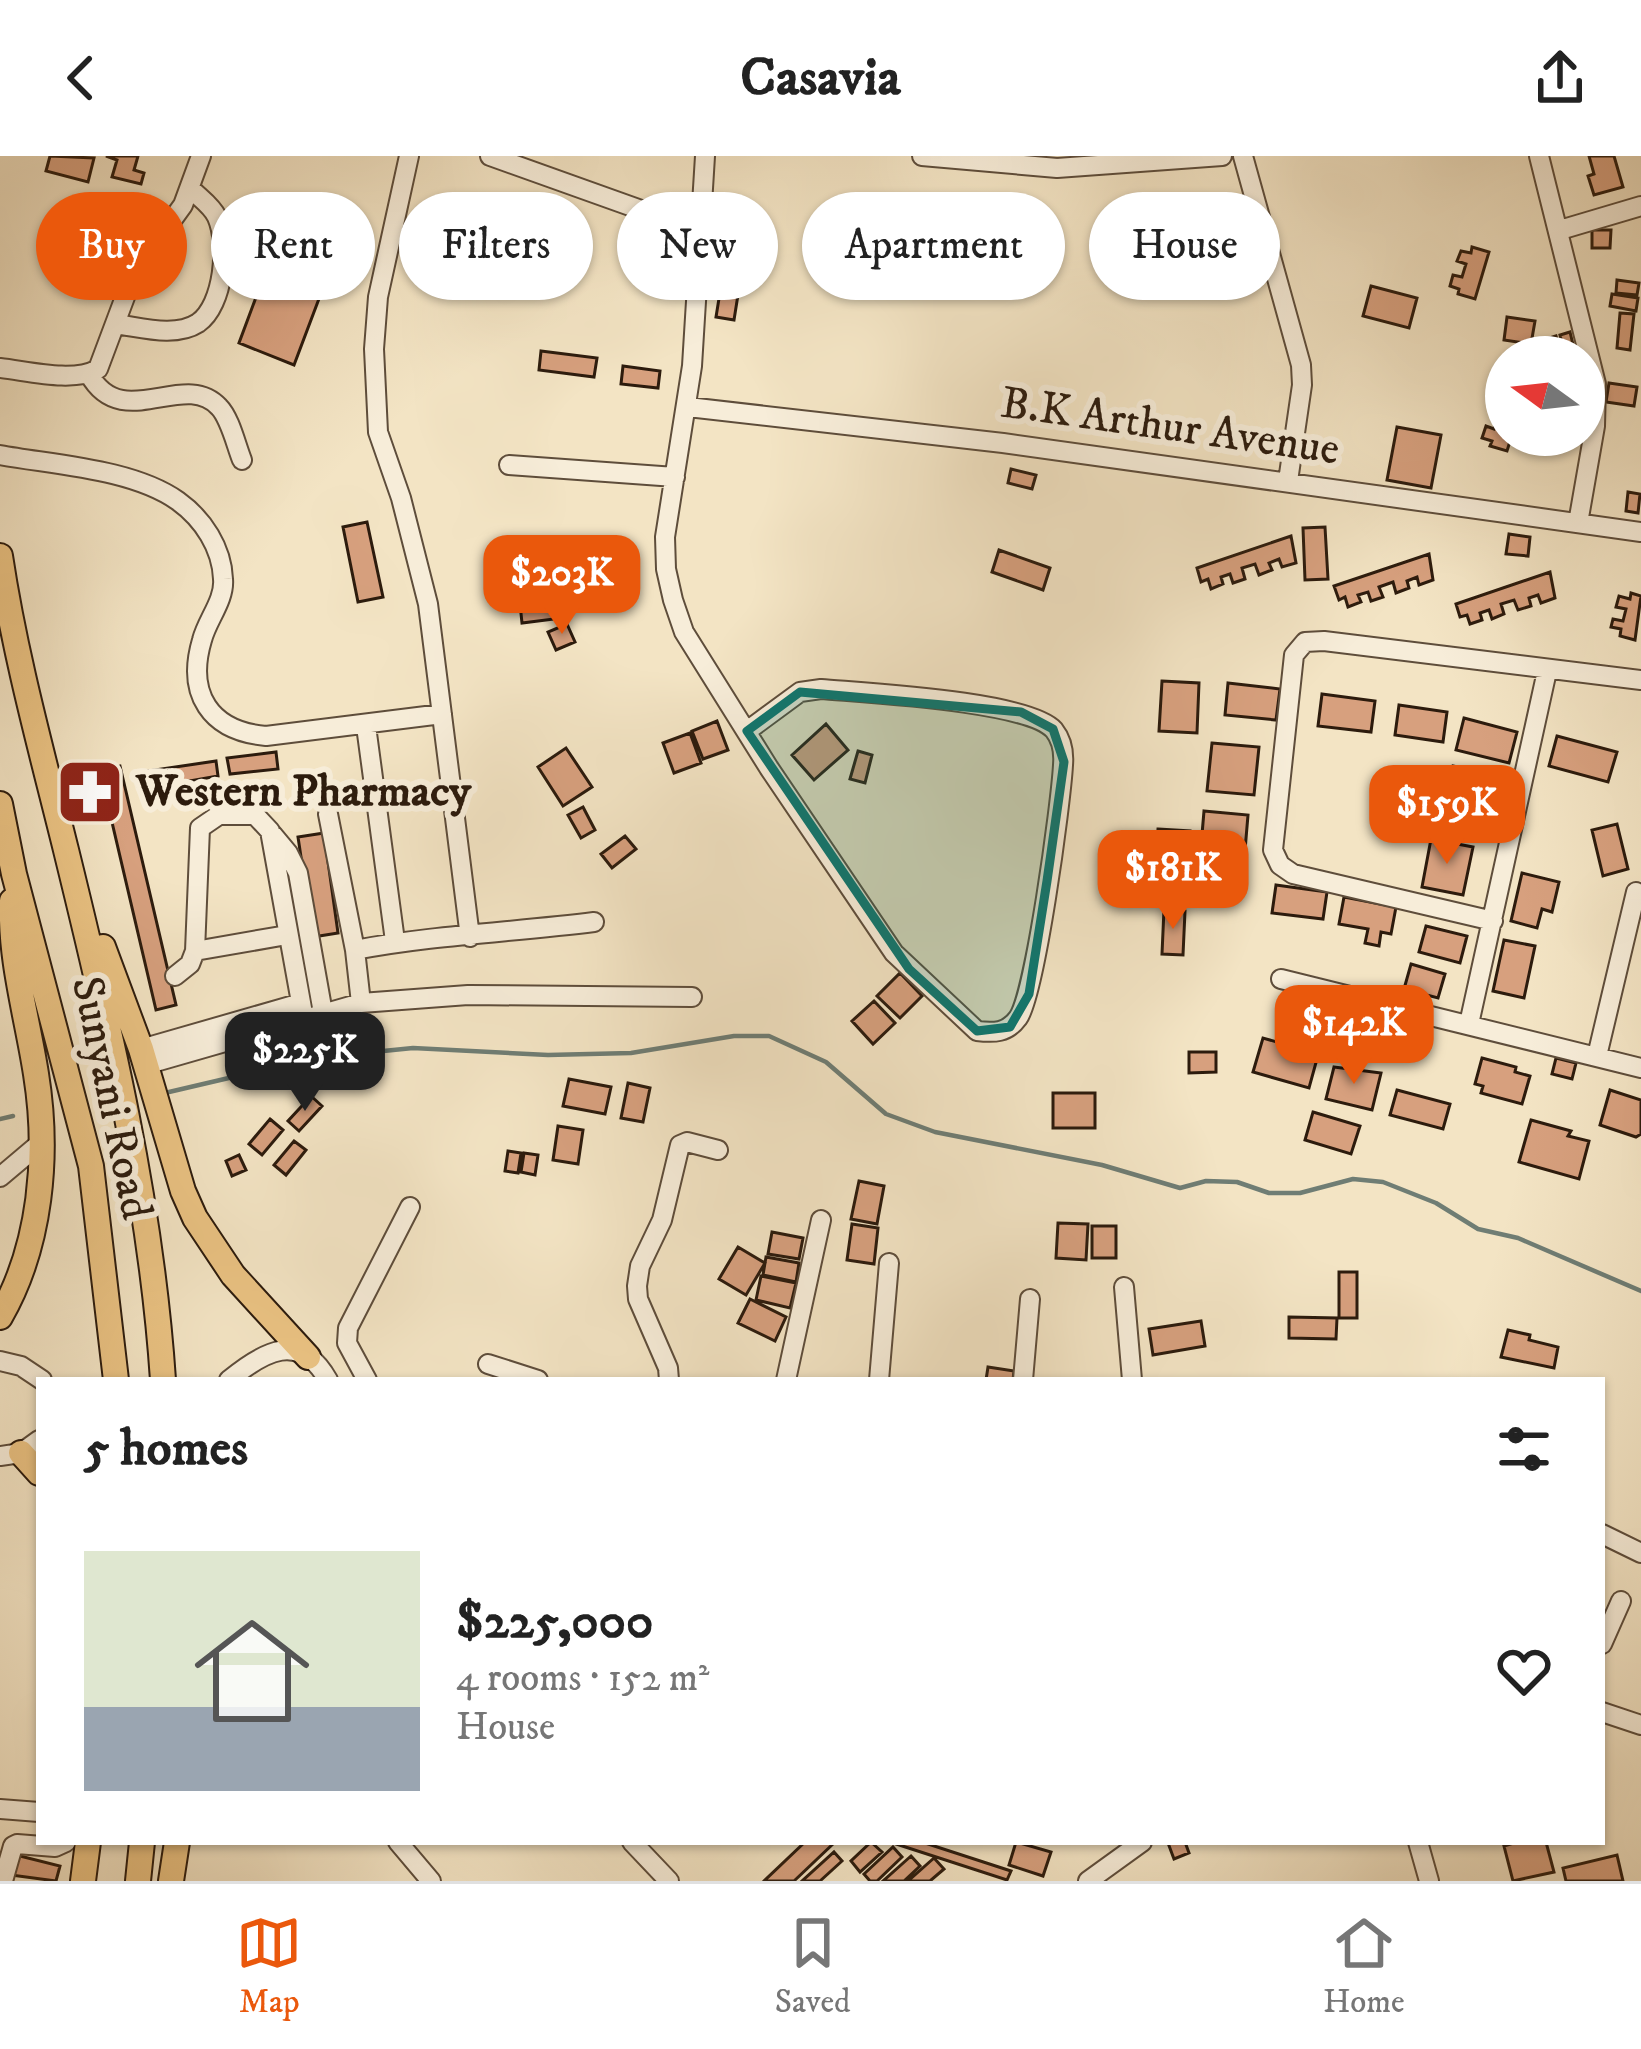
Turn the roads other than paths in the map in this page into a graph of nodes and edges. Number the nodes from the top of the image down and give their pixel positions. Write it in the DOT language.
graph roads {
  1 [pos="201,156"];
  2 [pos="409,156"];
  3 [pos="490,156"];
  4 [pos="706,156"];
  5 [pos="922,156"];
  6 [pos="1222,156"];
  7 [pos="1243,156"];
  8 [pos="1539,156"];
  9 [pos="192,190"];
  10 [pos="703,192"];
  11 [pos="617,201"];
  12 [pos="1641,206"];
  13 [pos="1560,230"];
  14 [pos="695,300"];
  15 [pos="115,324"];
  16 [pos="0,368"];
  17 [pos="89,374"];
  18 [pos="688,406"];
  19 [pos="0,455"];
  20 [pos="242,460"];
  21 [pos="509,465"];
  22 [pos="675,477"];
  23 [pos="1288,482"];
  24 [pos="1578,523"];
  25 [pos="1641,532"];
  26 [pos="0,556"];
  27 [pos="1547,671"];
  28 [pos="1641,680"];
  29 [pos="442,714"];
  30 [pos="366,726"];
  31 [pos="747,730"];
  32 [pos="0,804"];
  33 [pos="328,814"];
  34 [pos="269,831"];
  35 [pos="3,834"];
  36 [pos="65,847"];
  37 [pos="14,874"];
  38 [pos="1636,892"];
  39 [pos="1492,921"];
  40 [pos="594,922"];
  41 [pos="287,934"];
  42 [pos="470,937"];
  43 [pos="395,941"];
  44 [pos="355,950"];
  45 [pos="195,951"];
  46 [pos="175,976"];
  47 [pos="1281,979"];
  48 [pos="692,997"];
  49 [pos="362,1003"];
  50 [pos="309,1012"];
  51 [pos="1469,1024"];
  52 [pos="143,1057"];
  53 [pos="1597,1057"];
  54 [pos="1641,1068"];
  55 [pos="44,1140"];
  56 [pos="718,1150"];
  57 [pos="0,1177"];
  58 [pos="410,1207"];
  59 [pos="820,1220"];
  60 [pos="890,1263"];
  61 [pos="1124,1287"];
  62 [pos="1030,1299"];
  63 [pos="0,1317"];
  64 [pos="308,1357"];
  65 [pos="0,1360"];
  66 [pos="488,1364"];
  67 [pos="38,1377"];
  68 [pos="116,1377"];
  69 [pos="163,1377"];
  70 [pos="234,1377"];
  71 [pos="325,1377"];
  72 [pos="365,1377"];
  73 [pos="529,1377"];
  74 [pos="669,1377"];
  75 [pos="787,1377"];
  76 [pos="879,1377"];
  77 [pos="1023,1377"];
  78 [pos="1132,1377"];
  79 [pos="1605,1535"];
  80 [pos="1641,1553"];
  81 [pos="1622,1601"];
  82 [pos="1605,1638"];
  83 [pos="1605,1713"];
  84 [pos="1641,1725"];
  85 [pos="0,1809"];
  86 [pos="36,1812"];
  87 [pos="79,1845"];
  88 [pos="142,1845"];
  89 [pos="177,1845"];
  90 [pos="400,1845"];
  91 [pos="635,1845"];
  92 [pos="1419,1845"];
  93 [pos="1130,1846"];
  94 [pos="426,1879"];
  95 [pos="3,1881"];
  96 [pos="83,1881"];
  97 [pos="138,1881"];
  98 [pos="171,1881"];
  99 [pos="669,1881"];
  100 [pos="1088,1881"];
  101 [pos="1429,1881"];
  1 -- 9 [label="street"];
  2 -- 29 [label="street"];
  3 -- 11 [label="street"];
  4 -- 10 [label="street"];
  5 -- 6 [label="street"];
  7 -- 23 [label="street"];
  8 -- 13 [label="street"];
  9 -- 15 [label="street"];
  9 -- 15 [label="street"];
  12 -- 13 [label="street"];
  13 -- 24 [label="street"];
  14 -- 18 [label="street"];
  15 -- 17 [label="street"];
  16 -- 17 [label="street"];
  17 -- 20 [label="street"];
  18 -- 22 [label="street"];
  18 -- 23 [label="street, B.K Arthur Avenue"];
  19 -- 30 [label="street"];
  21 -- 22 [label="street"];
  22 -- 31 [label="street"];
  23 -- 24 [label="street, B.K Arthur Avenue"];
  24 -- 25 [label="street, B.K Arthur Avenue"];
  26 -- 36 [label="main road"];
  27 -- 28 [label="street"];
  27 -- 39 [label="street"];
  27 -- 39 [label="street"];
  29 -- 30 [label="street"];
  29 -- 42 [label="street"];
  30 -- 43 [label="street"];
  31 -- 31 [label="street"];
  32 -- 35 [label="main road, Sunyani Road"];
  33 -- 44 [label="street"];
  34 -- 41 [label="street"];
  34 -- 45 [label="street"];
  34 -- 50 [label="street"];
  35 -- 37 [label="main road, Sunyani Road"];
  36 -- 52 [label="main road"];
  36 -- 69 [label="main road"];
  37 -- 55 [label="main road"];
  37 -- 68 [label="main road, Sunyani Road"];
  38 -- 53 [label="street"];
  39 -- 51 [label="street"];
  40 -- 42 [label="street"];
  41 -- 45 [label="street"];
  41 -- 50 [label="street"];
  42 -- 43 [label="street"];
  43 -- 44 [label="street"];
  44 -- 49 [label="street"];
  45 -- 46 [label="street"];
  47 -- 51 [label="street"];
  48 -- 49 [label="street"];
  49 -- 50 [label="street"];
  50 -- 52 [label="street"];
  51 -- 53 [label="street"];
  52 -- 64 [label="main road"];
  53 -- 54 [label="street"];
  55 -- 57 [label="street"];
  55 -- 63 [label="main road"];
  56 -- 74 [label="street"];
  58 -- 72 [label="street"];
  59 -- 75 [label="street"];
  60 -- 76 [label="street"];
  61 -- 78 [label="street"];
  62 -- 77 [label="street"];
  64 -- 70 [label="street"];
  64 -- 71 [label="street"];
  65 -- 67 [label="street"];
  66 -- 73 [label="street"];
  79 -- 80 [label="street"];
  81 -- 82 [label="street"];
  83 -- 84 [label="street"];
  85 -- 86 [label="street"];
  87 -- 95 [label="street"];
  87 -- 96 [label="main road"];
  88 -- 97 [label="main road"];
  89 -- 98 [label="main road"];
  90 -- 94 [label="street"];
  91 -- 99 [label="street"];
  92 -- 101 [label="street"];
  93 -- 100 [label="street"];
}
